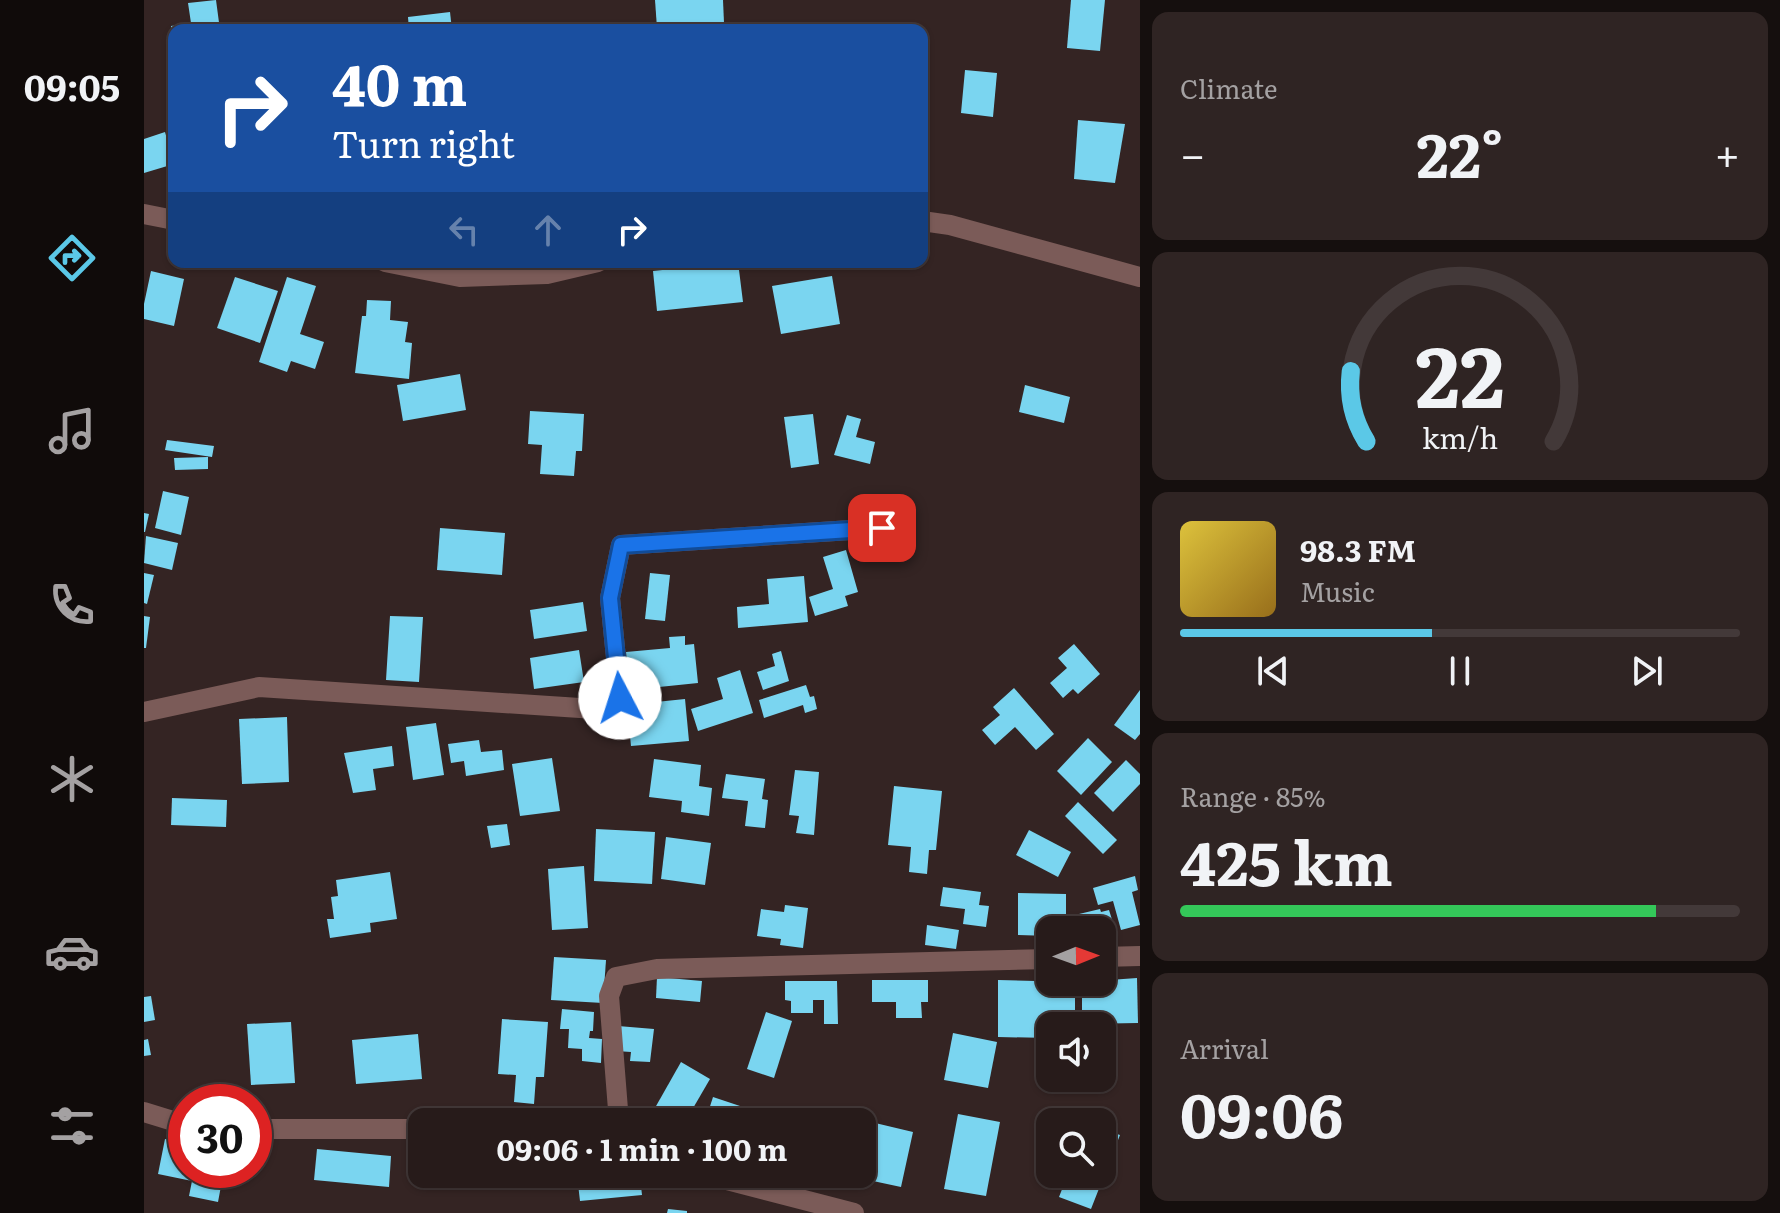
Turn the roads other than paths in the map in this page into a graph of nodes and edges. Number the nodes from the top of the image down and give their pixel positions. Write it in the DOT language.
graph roads {
  1 [pos="144,214"];
  2 [pos="168,219"];
  3 [pos="928,222"];
  4 [pos="415,268"];
  5 [pos="572,268"];
  6 [pos="1140,277"];
  7 [pos="882,528"];
  8 [pos="144,712"];
  9 [pos="1140,956"];
  10 [pos="1116,957"];
  11 [pos="1036,959"];
  12 [pos="618,1108"];
  13 [pos="144,1112"];
  14 [pos="168,1119"];
  15 [pos="272,1129"];
  16 [pos="408,1129"];
  17 [pos="758,1188"];
  18 [pos="854,1213"];
  1 -- 2 [label="street"];
  3 -- 6 [label="street"];
  4 -- 5 [label="street"];
  7 -- 8 [label="street"];
  9 -- 10 [label="street"];
  11 -- 12 [label="street"];
  13 -- 14 [label="street"];
  15 -- 16 [label="street"];
  17 -- 18 [label="street"];
}
